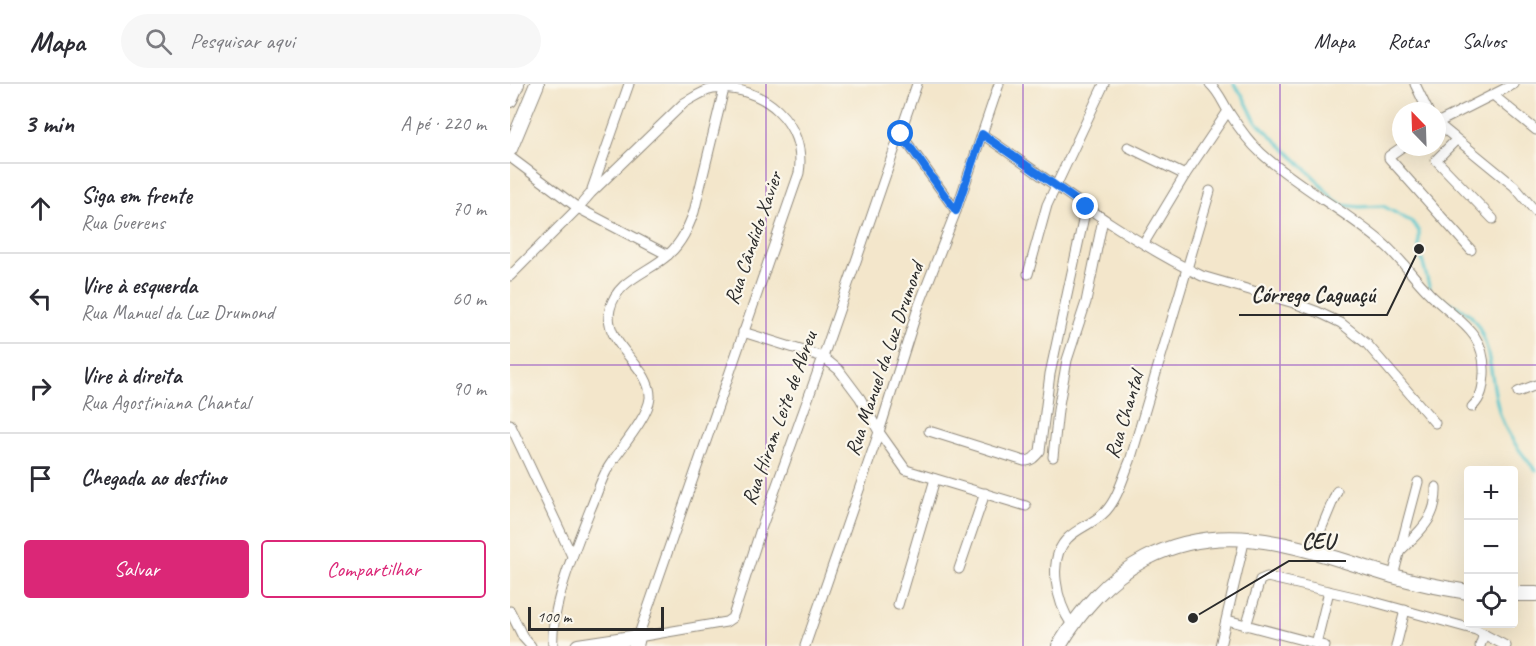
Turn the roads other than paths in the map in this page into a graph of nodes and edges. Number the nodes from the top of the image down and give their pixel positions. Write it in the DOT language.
graph roads {
  1 [pos="517,84"];
  2 [pos="537,84"];
  3 [pos="629,84"];
  4 [pos="917,84"];
  5 [pos="999,84"];
  6 [pos="1104,84"];
  7 [pos="1210,84"];
  8 [pos="1415,84"];
  9 [pos="1514,84"];
  10 [pos="724,88"];
  11 [pos="1493,95"];
  12 [pos="510,100"];
  13 [pos="1424,102"];
  14 [pos="1228,111"];
  15 [pos="1446,118"];
  16 [pos="1536,130"];
  17 [pos="1446,131"];
  18 [pos="901,134"];
  19 [pos="982,134"];
  20 [pos="1456,140"];
  21 [pos="512,142"];
  22 [pos="1128,147"];
  23 [pos="1392,154"];
  24 [pos="510,157"];
  25 [pos="1185,175"];
  26 [pos="1057,186"];
  27 [pos="1210,191"];
  28 [pos="591,192"];
  29 [pos="1086,207"];
  30 [pos="578,208"];
  31 [pos="956,211"];
  32 [pos="1536,212"];
  33 [pos="1103,219"];
  34 [pos="1493,219"];
  35 [pos="1144,243"];
  36 [pos="1471,250"];
  37 [pos="668,255"];
  38 [pos="1187,269"];
  39 [pos="1028,274"];
  40 [pos="510,276"];
  41 [pos="743,332"];
  42 [pos="823,357"];
  43 [pos="1536,385"];
  44 [pos="1518,392"];
  45 [pos="1472,407"];
  46 [pos="1435,423"];
  47 [pos="510,424"];
  48 [pos="929,431"];
  49 [pos="879,432"];
  50 [pos="1053,457"];
  51 [pos="935,479"];
  52 [pos="1418,482"];
  53 [pos="1436,487"];
  54 [pos="1337,490"];
  55 [pos="985,493"];
  56 [pos="1026,506"];
  57 [pos="1245,538"];
  58 [pos="1401,550"];
  59 [pos="1312,551"];
  60 [pos="572,556"];
  61 [pos="959,569"];
  62 [pos="1393,576"];
  63 [pos="1329,591"];
  64 [pos="1464,591"];
  65 [pos="1518,594"];
  66 [pos="1536,594"];
  67 [pos="898,605"];
  68 [pos="510,610"];
  69 [pos="1405,610"];
  70 [pos="1227,620"];
  71 [pos="1072,625"];
  72 [pos="1246,626"];
  73 [pos="1484,633"];
  74 [pos="637,642"];
  75 [pos="1320,645"];
  76 [pos="531,646"];
  77 [pos="553,646"];
  78 [pos="578,646"];
  79 [pos="804,646"];
  80 [pos="1059,646"];
  81 [pos="1220,646"];
  82 [pos="1396,646"];
  83 [pos="1480,646"];
  84 [pos="1506,646"];
  1 -- 12 [label="main road"];
  2 -- 21 [label="main road"];
  3 -- 28 [label="street"];
  4 -- 18 [label="street, Rua Hiram Leite de Abreu"];
  5 -- 19 [label="street, Rua Manuel da Luz Drumond"];
  6 -- 26 [label="street"];
  7 -- 14 [label="street"];
  8 -- 13 [label="street"];
  9 -- 11 [label="street"];
  10 -- 28 [label="street, Rua Cândido Xavier"];
  10 -- 37 [label="street"];
  10 -- 41 [label="street, Rua Cândido Xavier"];
  11 -- 15 [label="street"];
  11 -- 16 [label="street"];
  14 -- 25 [label="street"];
  14 -- 45 [label="street"];
  17 -- 20 [label="street"];
  18 -- 31 [label="street"];
  18 -- 42 [label="street, Rua Hiram Leite de Abreu"];
  19 -- 26 [label="street"];
  19 -- 31 [label="street, Rua Manuel da Luz Drumond"];
  20 -- 32 [label="street"];
  20 -- 34 [label="street"];
  22 -- 25 [label="street"];
  23 -- 36 [label="street"];
  24 -- 30 [label="street"];
  25 -- 35 [label="street"];
  26 -- 29 [label="street"];
  26 -- 39 [label="street"];
  27 -- 38 [label="street, Rua Chantal"];
  28 -- 30 [label="street, Rua Cândido Xavier"];
  29 -- 33 [label="street"];
  29 -- 48 [label="street"];
  30 -- 37 [label="street"];
  30 -- 40 [label="street, Rua Cândido Xavier"];
  31 -- 49 [label="street, Rua Manuel da Luz Drumond"];
  33 -- 35 [label="street"];
  33 -- 50 [label="street"];
  35 -- 38 [label="street"];
  37 -- 60 [label="street"];
  38 -- 46 [label="street"];
  38 -- 71 [label="street, Rua Chantal"];
  41 -- 42 [label="street"];
  41 -- 74 [label="street, Rua Cândido Xavier"];
  42 -- 49 [label="street"];
  42 -- 74 [label="street, Rua Hiram Leite de Abreu"];
  43 -- 44 [label="street"];
  47 -- 60 [label="street"];
  49 -- 51 [label="street"];
  49 -- 79 [label="street, Rua Manuel da Luz Drumond"];
  51 -- 55 [label="street"];
  51 -- 67 [label="street"];
  52 -- 58 [label="street"];
  53 -- 58 [label="street"];
  54 -- 59 [label="street"];
  55 -- 56 [label="street"];
  55 -- 61 [label="street"];
  57 -- 59 [label="main road"];
  57 -- 70 [label="street"];
  57 -- 71 [label="main road"];
  58 -- 62 [label="street"];
  59 -- 62 [label="main road"];
  60 -- 77 [label="street"];
  62 -- 64 [label="main road"];
  63 -- 69 [label="street"];
  63 -- 72 [label="street"];
  63 -- 75 [label="street"];
  65 -- 66 [label="main road"];
  68 -- 76 [label="street"];
  69 -- 73 [label="street"];
  69 -- 82 [label="street"];
  70 -- 72 [label="street"];
  70 -- 81 [label="street"];
  71 -- 80 [label="main road"];
  72 -- 75 [label="street"];
  73 -- 83 [label="street"];
  73 -- 84 [label="street"];
  74 -- 78 [label="main road, Rua Hiram Leite de Abreu"];
}
